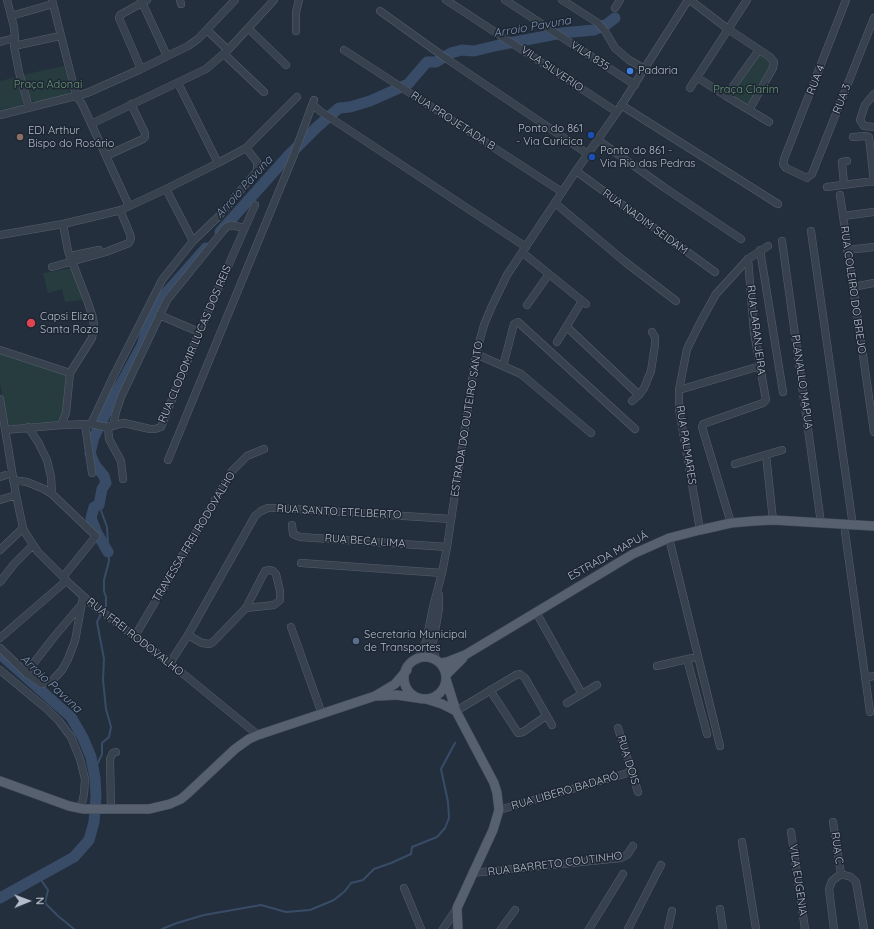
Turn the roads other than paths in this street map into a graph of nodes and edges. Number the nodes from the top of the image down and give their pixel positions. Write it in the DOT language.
graph roads {
  1 [pos="7,0"];
  2 [pos="235,0"];
  3 [pos="274,0"];
  4 [pos="299,0"];
  5 [pos="446,0"];
  6 [pos="505,0"];
  7 [pos="562,0"];
  8 [pos="620,0"];
  9 [pos="689,0"];
  10 [pos="747,0"];
  11 [pos="846,0"];
  12 [pos="143,1"];
  13 [pos="52,2"];
  14 [pos="615,8"];
  15 [pos="380,11"];
  16 [pos="11,16"];
  17 [pos="874,18"];
  18 [pos="248,28"];
  19 [pos="728,29"];
  20 [pos="208,30"];
  21 [pos="296,31"];
  22 [pos="60,36"];
  23 [pos="15,38"];
  24 [pos="0,42"];
  25 [pos="14,46"];
  26 [pos="344,50"];
  27 [pos="759,50"];
  28 [pos="226,52"];
  29 [pos="167,56"];
  30 [pos="286,65"];
  31 [pos="141,69"];
  32 [pos="645,69"];
  33 [pos="698,78"];
  34 [pos="178,83"];
  35 [pos="635,85"];
  36 [pos="690,88"];
  37 [pos="264,92"];
  38 [pos="874,94"];
  39 [pos="76,95"];
  40 [pos="726,96"];
  41 [pos="297,98"];
  42 [pos="131,104"];
  43 [pos="621,106"];
  44 [pos="29,108"];
  45 [pos="749,110"];
  46 [pos="617,112"];
  47 [pos="0,115"];
  48 [pos="769,122"];
  49 [pos="90,124"];
  50 [pos="874,127"];
  51 [pos="853,137"];
  52 [pos="598,140"];
  53 [pos="246,148"];
  54 [pos="588,154"];
  55 [pos="106,156"];
  56 [pos="847,161"];
  57 [pos="218,164"];
  58 [pos="576,171"];
  59 [pos="807,178"];
  60 [pos="874,182"];
  61 [pos="844,184"];
  62 [pos="827,187"];
  63 [pos="166,189"];
  64 [pos="562,192"];
  65 [pos="840,195"];
  66 [pos="555,203"];
  67 [pos="778,204"];
  68 [pos="255,205"];
  69 [pos="129,206"];
  70 [pos="120,210"];
  71 [pos="874,212"];
  72 [pos="843,216"];
  73 [pos="63,224"];
  74 [pos="244,228"];
  75 [pos="811,231"];
  76 [pos="0,235"];
  77 [pos="742,239"];
  78 [pos="193,241"];
  79 [pos="782,241"];
  80 [pos="768,246"];
  81 [pos="874,247"];
  82 [pos="524,250"];
  83 [pos="760,250"];
  84 [pos="847,250"];
  85 [pos="71,259"];
  86 [pos="748,259"];
  87 [pos="52,267"];
  88 [pos="715,272"];
  89 [pos="549,274"];
  90 [pos="874,283"];
  91 [pos="853,287"];
  92 [pos="676,301"];
  93 [pos="527,305"];
  94 [pos="159,315"];
  95 [pos="567,327"];
  96 [pos="199,332"];
  97 [pos="652,332"];
  98 [pos="557,342"];
  99 [pos="0,350"];
  100 [pos="476,354"];
  101 [pos="503,366"];
  102 [pos="760,366"];
  103 [pos="70,373"];
  104 [pos="679,390"];
  105 [pos="783,392"];
  106 [pos="639,395"];
  107 [pos="0,399"];
  108 [pos="632,401"];
  109 [pos="1,413"];
  110 [pos="62,425"];
  111 [pos="91,425"];
  112 [pos="28,427"];
  113 [pos="109,427"];
  114 [pos="635,429"];
  115 [pos="6,430"];
  116 [pos="874,432"];
  117 [pos="591,433"];
  118 [pos="264,449"];
  119 [pos="782,450"];
  120 [pos="766,455"];
  121 [pos="168,460"];
  122 [pos="735,464"];
  123 [pos="92,473"];
  124 [pos="0,477"];
  125 [pos="13,477"];
  126 [pos="123,479"];
  127 [pos="52,494"];
  128 [pos="16,495"];
  129 [pos="0,500"];
  130 [pos="451,519"];
  131 [pos="773,520"];
  132 [pos="821,523"];
  133 [pos="731,524"];
  134 [pos="292,525"];
  135 [pos="853,526"];
  136 [pos="874,526"];
  137 [pos="23,528"];
  138 [pos="700,530"];
  139 [pos="845,532"];
  140 [pos="669,538"];
  141 [pos="33,545"];
  142 [pos="447,547"];
  143 [pos="0,550"];
  144 [pos="302,563"];
  145 [pos="442,573"];
  146 [pos="64,579"];
  147 [pos="0,582"];
  148 [pos="440,584"];
  149 [pos="83,600"];
  150 [pos="246,608"];
  151 [pos="536,612"];
  152 [pos="291,627"];
  153 [pos="188,635"];
  154 [pos="135,636"];
  155 [pos="0,638"];
  156 [pos="0,648"];
  157 [pos="465,655"];
  158 [pos="698,657"];
  159 [pos="688,659"];
  160 [pos="417,660"];
  161 [pos="438,662"];
  162 [pos="170,663"];
  163 [pos="657,666"];
  164 [pos="0,670"];
  165 [pos="407,670"];
  166 [pos="26,673"];
  167 [pos="874,676"];
  168 [pos="446,677"];
  169 [pos="864,678"];
  170 [pos="598,685"];
  171 [pos="490,690"];
  172 [pos="582,694"];
  173 [pos="375,696"];
  174 [pos="422,699"];
  175 [pos="567,703"];
  176 [pos="456,711"];
  177 [pos="870,712"];
  178 [pos="322,714"];
  179 [pos="546,716"];
  180 [pos="552,726"];
  181 [pos="618,728"];
  182 [pos="707,734"];
  183 [pos="258,735"];
  184 [pos="720,746"];
  185 [pos="116,752"];
  186 [pos="631,772"];
  187 [pos="0,781"];
  188 [pos="638,792"];
  189 [pos="82,809"];
  190 [pos="110,809"];
  191 [pos="499,810"];
  192 [pos="833,822"];
  193 [pos="791,832"];
  194 [pos="742,842"];
  195 [pos="633,846"];
  196 [pos="661,865"];
  197 [pos="472,874"];
  198 [pos="623,874"];
  199 [pos="841,874"];
  200 [pos="404,888"];
  201 [pos="456,908"];
  202 [pos="720,908"];
  203 [pos="514,910"];
  204 [pos="672,911"];
  205 [pos="421,929"];
  206 [pos="443,929"];
  207 [pos="457,929"];
  208 [pos="501,929"];
  209 [pos="589,929"];
  210 [pos="628,929"];
  211 [pos="668,929"];
  212 [pos="723,929"];
  213 [pos="756,929"];
  214 [pos="805,929"];
  215 [pos="834,929"];
  216 [pos="864,929"];
  1 -- 16 [label="street"];
  2 -- 20 [label="street"];
  3 -- 18 [label="street"];
  4 -- 21 [label="street"];
  5 -- 46 [label="street, VILA SILVERIO"];
  6 -- 35 [label="street, VILA 835"];
  7 -- 32 [label="street"];
  8 -- 14 [label="street"];
  9 -- 19 [label="street"];
  9 -- 32 [label="street, ESTRADA DO OUTEIRO SANTO"];
  10 -- 19 [label="street"];
  11 -- 59 [label="street, RUA 4"];
  12 -- 29 [label="street"];
  12 -- 31 [label="street"];
  13 -- 16 [label="street"];
  13 -- 22 [label="street"];
  15 -- 54 [label="street"];
  16 -- 23 [label="street"];
  17 -- 59 [label="street, RUA 3"];
  18 -- 28 [label="street"];
  18 -- 30 [label="street"];
  19 -- 27 [label="street"];
  19 -- 33 [label="street"];
  20 -- 28 [label="street"];
  20 -- 29 [label="street"];
  22 -- 25 [label="street"];
  22 -- 39 [label="street"];
  23 -- 24 [label="street"];
  23 -- 25 [label="street"];
  25 -- 44 [label="street"];
  26 -- 64 [label="street, RUA PROJETADA B"];
  27 -- 40 [label="street"];
  27 -- 45 [label="street"];
  28 -- 34 [label="street"];
  28 -- 37 [label="street"];
  29 -- 31 [label="street"];
  31 -- 39 [label="street"];
  32 -- 35 [label="street, ESTRADA DO OUTEIRO SANTO"];
  33 -- 36 [label="street"];
  33 -- 40 [label="street"];
  34 -- 42 [label="street"];
  34 -- 57 [label="street"];
  35 -- 43 [label="street, ESTRADA DO OUTEIRO SANTO"];
  38 -- 50 [label="street"];
  39 -- 44 [label="street"];
  39 -- 49 [label="street"];
  40 -- 45 [label="street"];
  41 -- 53 [label="street"];
  42 -- 49 [label="street"];
  42 -- 55 [label="street"];
  43 -- 46 [label="street, ESTRADA DO OUTEIRO SANTO"];
  43 -- 67 [label="street"];
  44 -- 47 [label="street"];
  45 -- 48 [label="street"];
  46 -- 52 [label="street, ESTRADA DO OUTEIRO SANTO"];
  49 -- 55 [label="street"];
  51 -- 60 [label="street"];
  52 -- 54 [label="street, ESTRADA DO OUTEIRO SANTO"];
  52 -- 77 [label="street"];
  53 -- 57 [label="street"];
  53 -- 78 [label="street"];
  54 -- 58 [label="street, ESTRADA DO OUTEIRO SANTO"];
  55 -- 69 [label="street"];
  56 -- 61 [label="street"];
  57 -- 63 [label="street"];
  58 -- 64 [label="street, ESTRADA DO OUTEIRO SANTO"];
  58 -- 88 [label="street, RUA NADIM SEIDAM"];
  60 -- 61 [label="street"];
  61 -- 62 [label="street"];
  63 -- 69 [label="street"];
  63 -- 78 [label="street"];
  64 -- 66 [label="street, ESTRADA DO OUTEIRO SANTO"];
  65 -- 72 [label="street, RUA COLEIRO DO BREJO"];
  66 -- 82 [label="street, ESTRADA DO OUTEIRO SANTO"];
  66 -- 92 [label="street"];
  68 -- 74 [label="street, RUA CLODOMIR LUCAS DOS REIS"];
  69 -- 70 [label="street"];
  70 -- 73 [label="street"];
  70 -- 85 [label="street"];
  71 -- 72 [label="street"];
  72 -- 84 [label="street, RUA COLEIRO DO BREJO"];
  73 -- 76 [label="street"];
  73 -- 85 [label="street"];
  74 -- 94 [label="street"];
  74 -- 96 [label="street, RUA CLODOMIR LUCAS DOS REIS"];
  75 -- 135 [label="street"];
  78 -- 111 [label="street"];
  79 -- 132 [label="street, PLANALLO MAPUA"];
  80 -- 83 [label="street, RUA PALMARES"];
  81 -- 84 [label="street"];
  82 -- 89 [label="street"];
  82 -- 100 [label="street, ESTRADA DO OUTEIRO SANTO"];
  82 -- 121 [label="street, RUA CLODOMIR LUCAS DOS REIS"];
  83 -- 86 [label="street, RUA PALMARES"];
  83 -- 105 [label="street"];
  84 -- 91 [label="street, RUA COLEIRO DO BREJO"];
  85 -- 87 [label="street"];
  85 -- 103 [label="street"];
  86 -- 102 [label="street, RUA LARANJEIRA"];
  86 -- 104 [label="street, RUA PALMARES"];
  89 -- 93 [label="street"];
  89 -- 95 [label="street"];
  90 -- 91 [label="street"];
  91 -- 116 [label="street, RUA COLEIRO DO BREJO"];
  94 -- 96 [label="street"];
  94 -- 113 [label="street"];
  95 -- 98 [label="street"];
  95 -- 106 [label="street"];
  96 -- 113 [label="street, RUA CLODOMIR LUCAS DOS REIS"];
  97 -- 106 [label="street"];
  99 -- 103 [label="street"];
  100 -- 101 [label="street"];
  100 -- 130 [label="street, ESTRADA DO OUTEIRO SANTO"];
  101 -- 114 [label="street"];
  101 -- 117 [label="street"];
  102 -- 104 [label="street"];
  102 -- 133 [label="street, RUA LARANJEIRA"];
  103 -- 110 [label="street"];
  104 -- 138 [label="street, RUA PALMARES"];
  106 -- 108 [label="street"];
  107 -- 109 [label="street, RUA FREI RODOVALHO"];
  109 -- 115 [label="street, RUA FREI RODOVALHO"];
  110 -- 111 [label="street, RUA CLODOMIR LUCAS DOS REIS"];
  110 -- 112 [label="street, RUA CLODOMIR LUCAS DOS REIS"];
  111 -- 113 [label="street, RUA CLODOMIR LUCAS DOS REIS"];
  111 -- 123 [label="street"];
  112 -- 115 [label="street, RUA CLODOMIR LUCAS DOS REIS"];
  112 -- 127 [label="street"];
  113 -- 126 [label="street"];
  115 -- 125 [label="street, RUA FREI RODOVALHO"];
  118 -- 154 [label="street, TRAVESSA FREI RODOVALHO"];
  119 -- 120 [label="street"];
  120 -- 122 [label="street"];
  120 -- 131 [label="street"];
  124 -- 125 [label="street"];
  125 -- 127 [label="street"];
  125 -- 128 [label="street, RUA FREI RODOVALHO"];
  127 -- 146 [label="street"];
  128 -- 129 [label="street"];
  128 -- 137 [label="street, RUA FREI RODOVALHO"];
  130 -- 142 [label="street, ESTRADA DO OUTEIRO SANTO"];
  130 -- 153 [label="street, RUA SANTO ETELBERTO"];
  131 -- 132 [label="main road, ESTRADA MAPUÁ"];
  131 -- 133 [label="main road, ESTRADA MAPUÁ"];
  132 -- 135 [label="main road, ESTRADA MAPUÁ"];
  133 -- 138 [label="main road, ESTRADA MAPUÁ"];
  134 -- 142 [label="street, RUA BECA LIMA"];
  135 -- 136 [label="main road, ESTRADA MAPUÁ"];
  137 -- 141 [label="street, RUA FREI RODOVALHO"];
  137 -- 143 [label="street"];
  138 -- 140 [label="main road, ESTRADA MAPUÁ"];
  139 -- 169 [label="street"];
  140 -- 151 [label="main road, ESTRADA MAPUÁ"];
  140 -- 158 [label="street"];
  141 -- 146 [label="street, RUA FREI RODOVALHO"];
  141 -- 147 [label="street"];
  142 -- 145 [label="street, ESTRADA DO OUTEIRO SANTO"];
  144 -- 145 [label="street"];
  145 -- 148 [label="street, ESTRADA DO OUTEIRO SANTO"];
  146 -- 149 [label="street, RUA FREI RODOVALHO"];
  146 -- 155 [label="street"];
  148 -- 160 [label="street, ESTRADA DO OUTEIRO SANTO"];
  148 -- 161 [label="street, ESTRADA DO OUTEIRO SANTO"];
  149 -- 154 [label="street, RUA FREI RODOVALHO"];
  149 -- 166 [label="street"];
  149 -- 166 [label="street"];
  150 -- 150 [label="street"];
  150 -- 153 [label="street"];
  151 -- 157 [label="main road, ESTRADA MAPUÁ"];
  151 -- 172 [label="street"];
  152 -- 178 [label="street"];
  153 -- 162 [label="street, RUA SANTO ETELBERTO"];
  154 -- 162 [label="street, RUA FREI RODOVALHO"];
  156 -- 166 [label="street"];
  157 -- 161 [label="main road, ESTRADA MAPUÁ"];
  157 -- 168 [label="main road, ESTRADA MAPUÁ"];
  158 -- 159 [label="street"];
  158 -- 184 [label="street"];
  159 -- 163 [label="street"];
  159 -- 182 [label="street"];
  160 -- 161 [label="main road"];
  160 -- 165 [label="main road"];
  161 -- 168 [label="main road"];
  162 -- 183 [label="street, RUA FREI RODOVALHO"];
  164 -- 189 [label="street"];
  165 -- 173 [label="main road"];
  165 -- 174 [label="main road"];
  167 -- 169 [label="street"];
  168 -- 174 [label="main road"];
  168 -- 176 [label="main road"];
  169 -- 177 [label="street"];
  170 -- 172 [label="street"];
  171 -- 176 [label="street"];
  171 -- 179 [label="street"];
  171 -- 179 [label="street"];
  172 -- 175 [label="street"];
  173 -- 174 [label="main road"];
  173 -- 178 [label="main road"];
  174 -- 176 [label="main road"];
  176 -- 191 [label="main road"];
  178 -- 183 [label="main road"];
  179 -- 180 [label="street"];
  181 -- 186 [label="street, RUA DOIS"];
  183 -- 190 [label="main road"];
  185 -- 190 [label="street"];
  186 -- 188 [label="street, RUA DOIS"];
  186 -- 191 [label="street, RUA LIBERO BADARÓ"];
  187 -- 189 [label="main road"];
  189 -- 190 [label="main road"];
  191 -- 197 [label="main road"];
  192 -- 199 [label="street, RUA C"];
  193 -- 214 [label="street, VILA EUGENIA"];
  194 -- 213 [label="street"];
  195 -- 197 [label="street, RUA BARRETO COUTINHO"];
  196 -- 210 [label="street"];
  197 -- 201 [label="main road"];
  198 -- 209 [label="street"];
  199 -- 215 [label="street"];
  199 -- 216 [label="street"];
  200 -- 205 [label="street"];
  201 -- 206 [label="street"];
  201 -- 207 [label="main road"];
  202 -- 212 [label="street"];
  203 -- 208 [label="street"];
  204 -- 211 [label="street"];
  206 -- 207 [label="street"];
}
